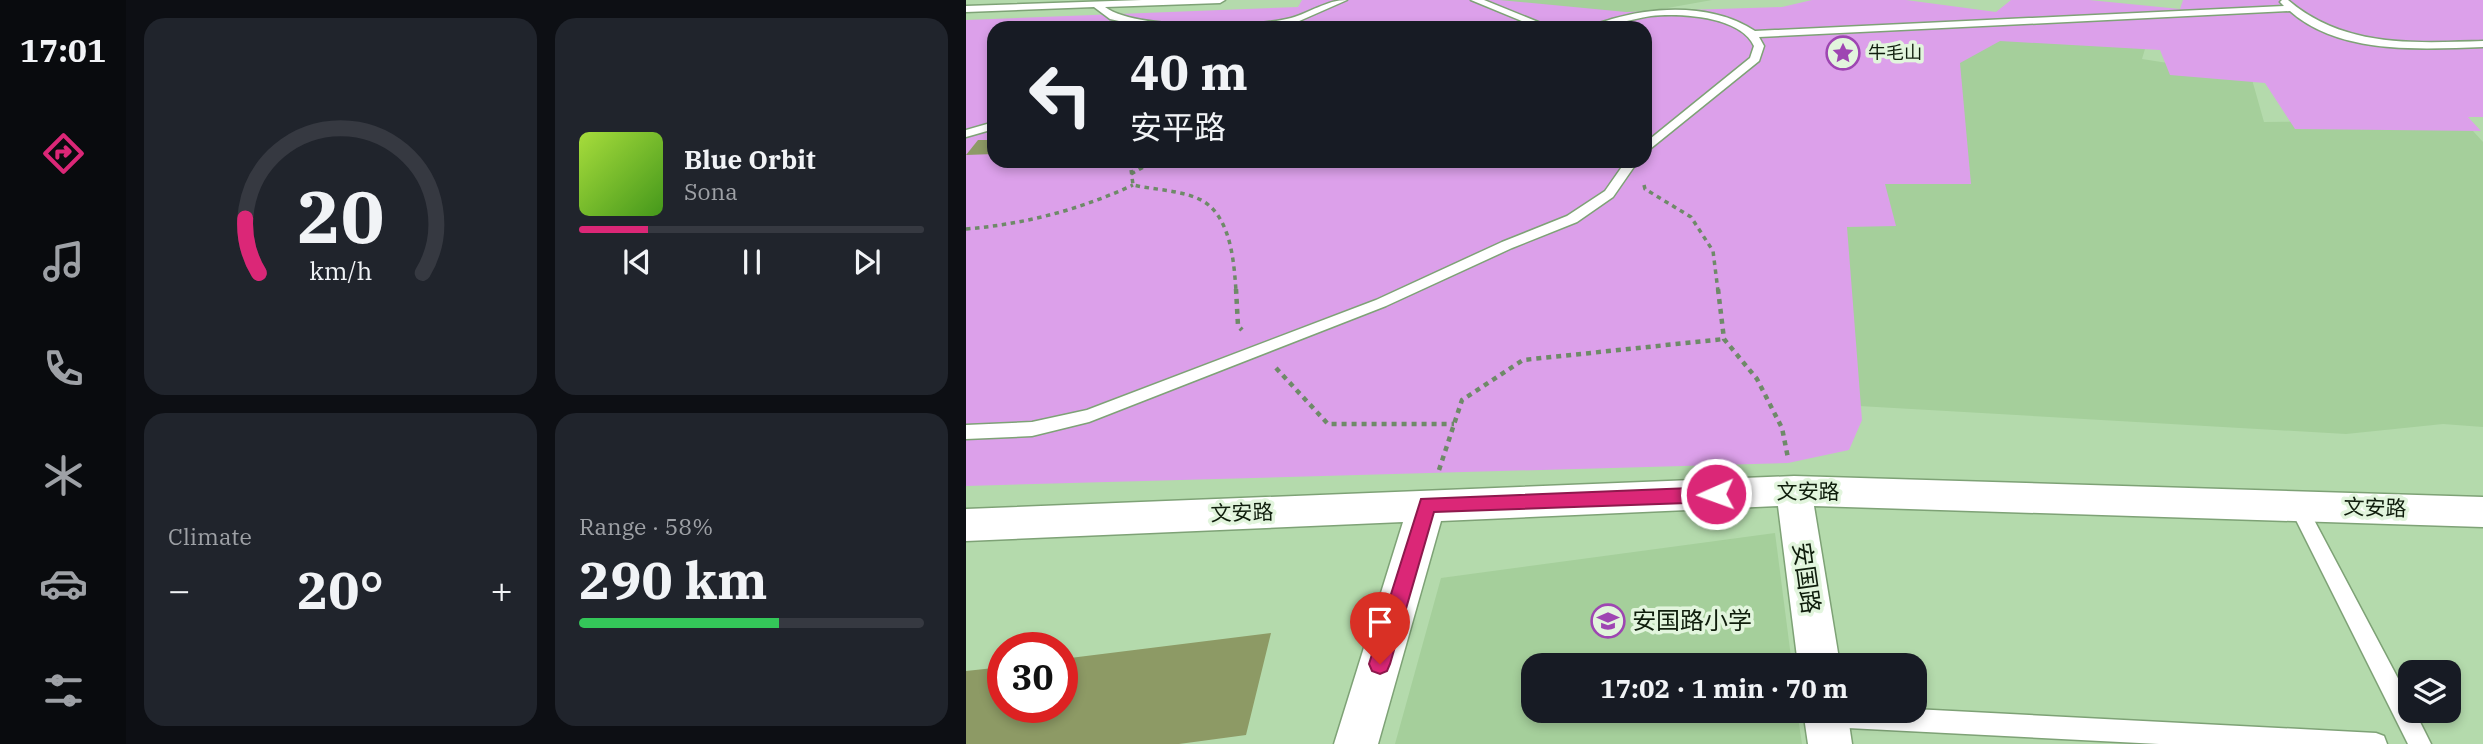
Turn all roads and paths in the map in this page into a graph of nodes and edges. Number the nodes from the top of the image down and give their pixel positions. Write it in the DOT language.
graph roads {
  1 [pos="1220,0"];
  2 [pos="1342,0"];
  3 [pos="1476,0"];
  4 [pos="1095,4"];
  5 [pos="2286,4"];
  6 [pos="966,9"];
  7 [pos="1129,21"];
  8 [pos="1291,21"];
  9 [pos="1530,21"];
  10 [pos="1617,21"];
  11 [pos="1753,34"];
  12 [pos="2483,44"];
  13 [pos="987,127"];
  14 [pos="966,134"];
  15 [pos="1652,143"];
  16 [pos="1142,168"];
  17 [pos="1627,168"];
  18 [pos="1131,174"];
  19 [pos="1642,180"];
  20 [pos="1133,185"];
  21 [pos="966,229"];
  22 [pos="1724,338"];
  23 [pos="966,432"];
  24 [pos="1794,491"];
  25 [pos="1427,505"];
  26 [pos="2298,506"];
  27 [pos="2483,512"];
  28 [pos="966,525"];
  29 [pos="1817,653"];
  30 [pos="1827,723"];
  31 [pos="1356,744"];
  32 [pos="2376,744"];
  33 [pos="2420,744"];
  1 -- 4 [label="lane"];
  2 -- 8 [label="lane"];
  3 -- 9 [label="lane"];
  4 -- 6 [label="lane"];
  4 -- 7 [label="lane"];
  5 -- 11 [label="lane"];
  5 -- 12 [label="lane"];
  10 -- 11 [label="lane"];
  11 -- 15 [label="lane"];
  13 -- 14 [label="lane"];
  16 -- 18 [label="path"];
  17 -- 23 [label="lane"];
  19 -- 22 [label="path"];
  20 -- 21 [label="path"];
  22 -- 24 [label="path"];
  22 -- 25 [label="path"];
  24 -- 25 [label="street, 文安路"];
  24 -- 26 [label="street, 文安路"];
  24 -- 29 [label="street, 安国路"];
  25 -- 28 [label="street, 文安路"];
  25 -- 31 [label="street"];
  26 -- 27 [label="street, 文安路"];
  26 -- 33 [label="lane"];
  30 -- 32 [label="lane"];
}
